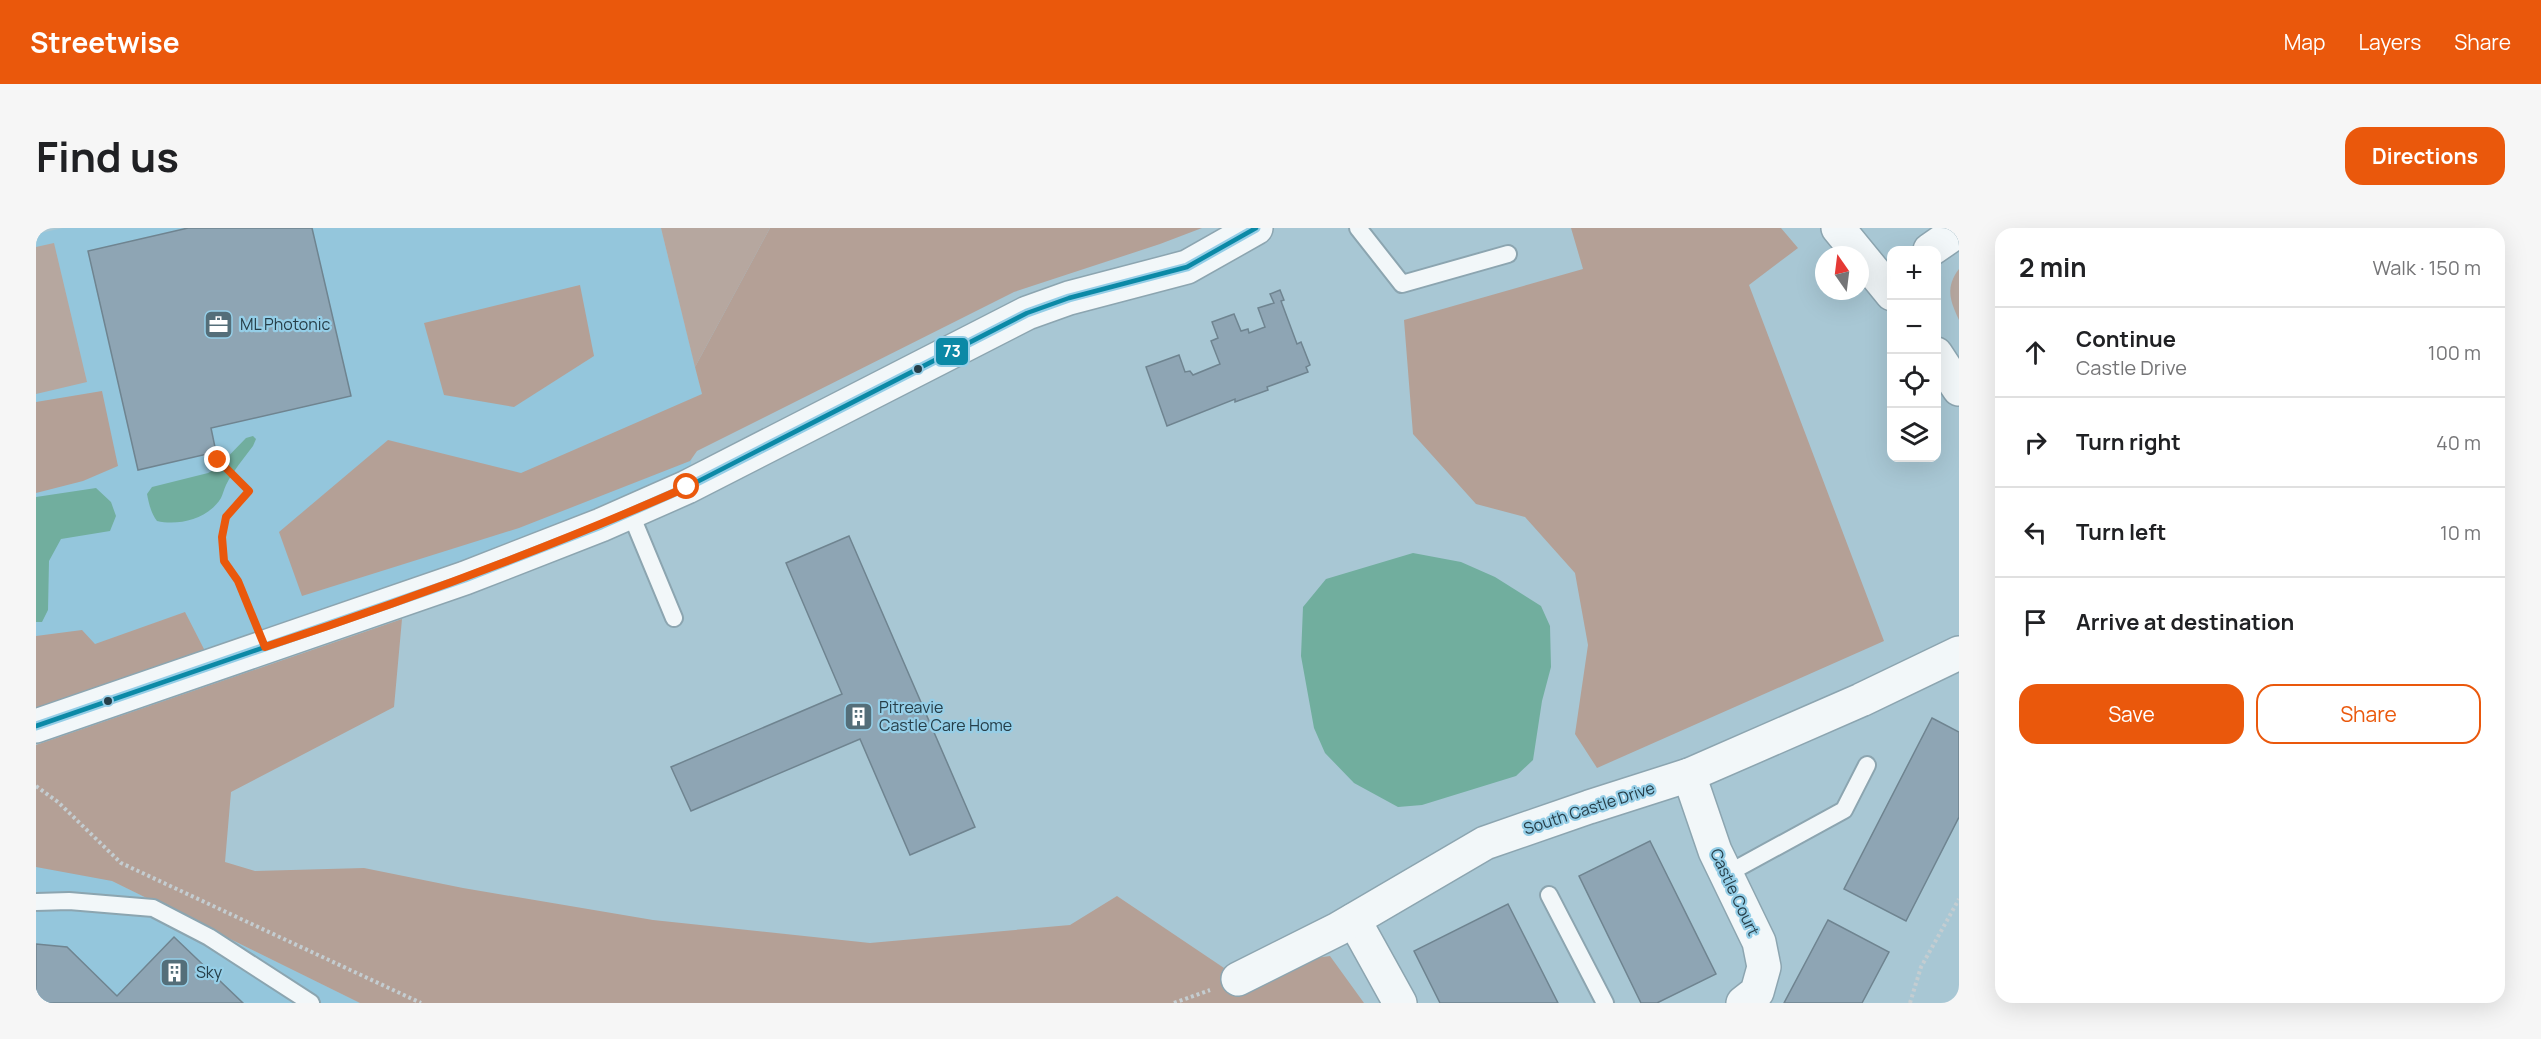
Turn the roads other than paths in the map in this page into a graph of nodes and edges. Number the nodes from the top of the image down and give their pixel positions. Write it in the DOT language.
graph roads {
  1 [pos="1256,228"];
  2 [pos="1358,228"];
  3 [pos="1838,228"];
  4 [pos="1959,230"];
  5 [pos="1936,246"];
  6 [pos="1508,254"];
  7 [pos="1887,284"];
  8 [pos="1941,362"];
  9 [pos="1959,389"];
  10 [pos="630,512"];
  11 [pos="674,618"];
  12 [pos="1956,656"];
  13 [pos="36,726"];
  14 [pos="1867,765"];
  15 [pos="1689,775"];
  16 [pos="1725,875"];
  17 [pos="1549,896"];
  18 [pos="36,902"];
  19 [pos="1354,920"];
  20 [pos="1238,979"];
  21 [pos="311,1003"];
  22 [pos="1400,1003"];
  23 [pos="1605,1003"];
  24 [pos="1743,1003"];
  1 -- 10 [label="street"];
  2 -- 6 [label="lane"];
  3 -- 7 [label="street"];
  4 -- 5 [label="street"];
  8 -- 9 [label="street"];
  10 -- 11 [label="lane"];
  10 -- 13 [label="street"];
  12 -- 15 [label="street, South Castle Drive"];
  14 -- 16 [label="lane"];
  15 -- 16 [label="street, Castle Court"];
  15 -- 19 [label="street, South Castle Drive"];
  16 -- 24 [label="street, Castle Court"];
  17 -- 23 [label="lane"];
  18 -- 21 [label="lane"];
  19 -- 20 [label="street, South Castle Drive"];
  19 -- 22 [label="street"];
}
